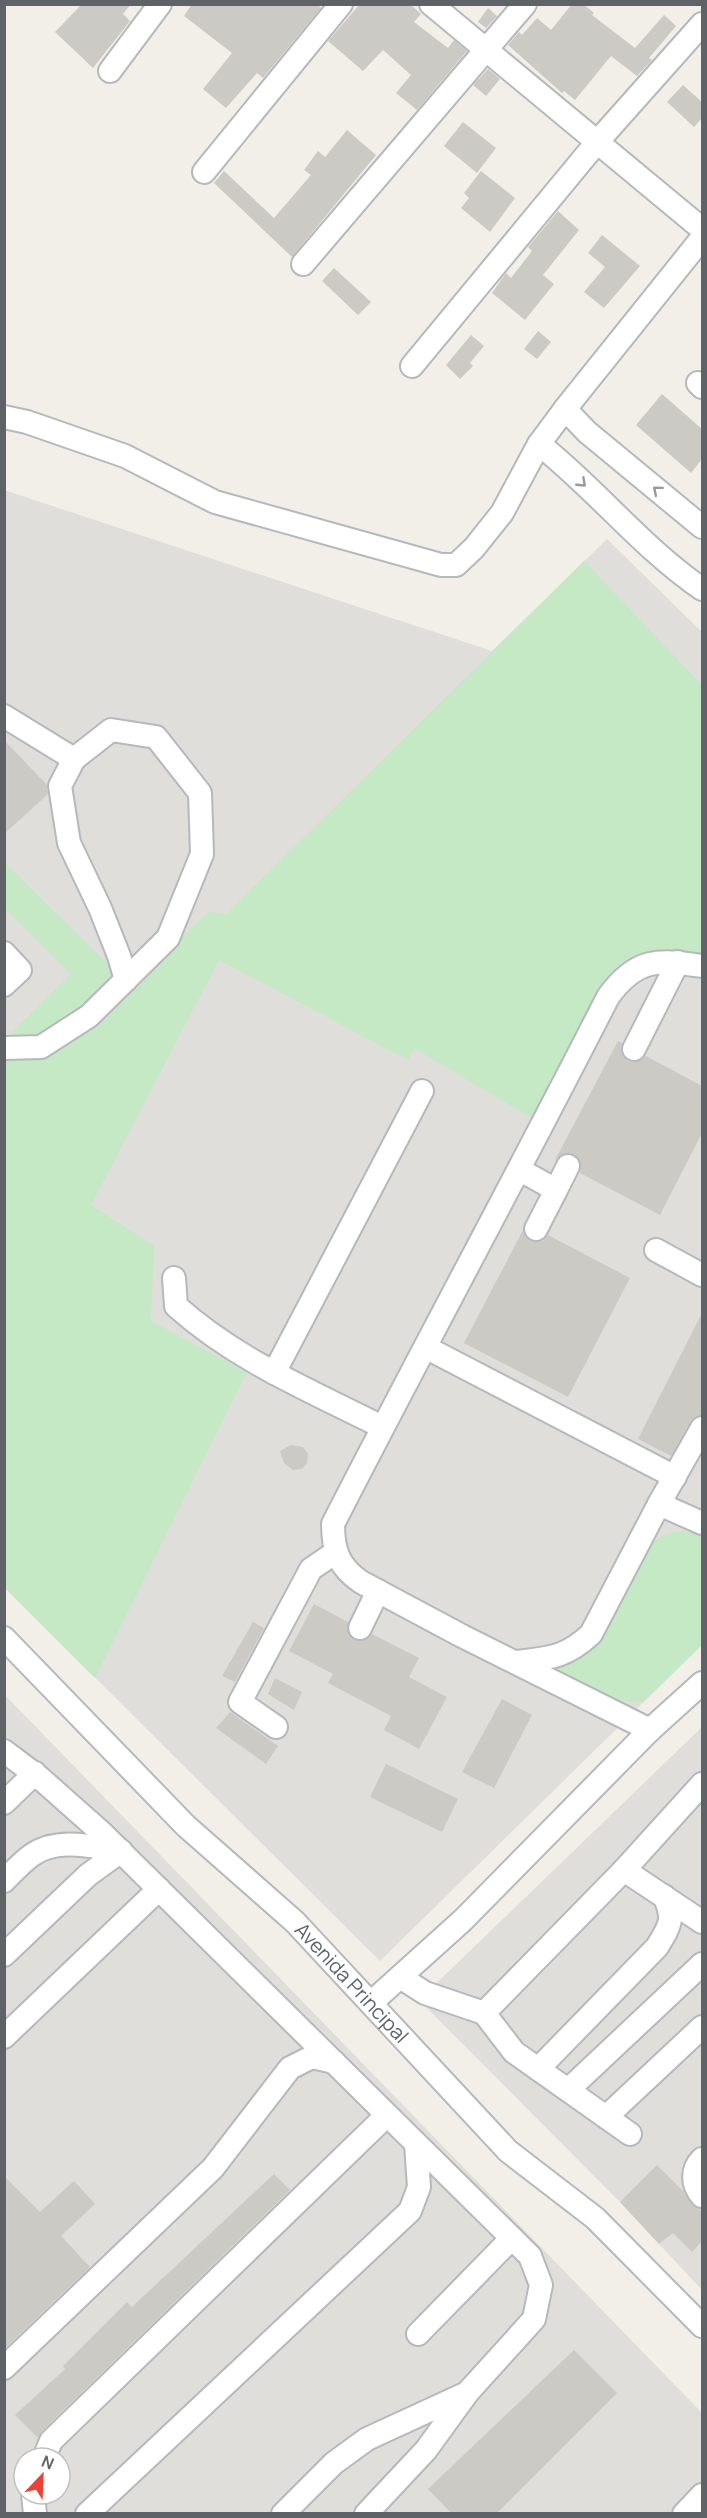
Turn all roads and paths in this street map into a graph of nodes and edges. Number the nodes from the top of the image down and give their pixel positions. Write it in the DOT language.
graph roads {
  1 [pos="160,4"];
  2 [pos="341,4"];
  3 [pos="431,4"];
  4 [pos="525,4"];
  5 [pos="702,24"];
  6 [pos="487,49"];
  7 [pos="110,71"];
  8 [pos="598,141"];
  9 [pos="204,172"];
  10 [pos="702,229"];
  11 [pos="702,238"];
  12 [pos="303,264"];
  13 [pos="412,366"];
  14 [pos="565,409"];
  15 [pos="4,417"];
  16 [pos="587,432"];
  17 [pos="539,444"];
  18 [pos="560,461"];
  19 [pos="702,527"];
  20 [pos="702,589"];
  21 [pos="8,723"];
  22 [pos="74,759"];
  23 [pos="4,953"];
  24 [pos="678,962"];
  25 [pos="702,966"];
  26 [pos="126,980"];
  27 [pos="4,984"];
  28 [pos="4,1048"];
  29 [pos="634,1049"];
  30 [pos="422,1091"];
  31 [pos="568,1166"];
  32 [pos="520,1170"];
  33 [pos="555,1190"];
  34 [pos="536,1229"];
  35 [pos="656,1250"];
  36 [pos="702,1275"];
  37 [pos="174,1278"];
  38 [pos="427,1348"];
  39 [pos="274,1372"];
  40 [pos="382,1427"];
  41 [pos="702,1428"];
  42 [pos="675,1477"];
  43 [pos="659,1504"];
  44 [pos="702,1523"];
  45 [pos="336,1552"];
  46 [pos="378,1591"];
  47 [pos="360,1628"];
  48 [pos="4,1638"];
  49 [pos="516,1662"];
  50 [pos="702,1683"];
  51 [pos="276,1727"];
  52 [pos="651,1730"];
  53 [pos="4,1751"];
  54 [pos="35,1773"];
  55 [pos="702,1784"];
  56 [pos="4,1803"];
  57 [pos="121,1851"];
  58 [pos="624,1870"];
  59 [pos="4,1881"];
  60 [pos="159,1889"];
  61 [pos="664,1896"];
  62 [pos="702,1922"];
  63 [pos="4,1955"];
  64 [pos="702,1964"];
  65 [pos="400,1977"];
  66 [pos="372,2002"];
  67 [pos="484,2013"];
  68 [pos="702,2027"];
  69 [pos="4,2037"];
  70 [pos="334,2062"];
  71 [pos="538,2069"];
  72 [pos="568,2090"];
  73 [pos="387,2115"];
  74 [pos="606,2117"];
  75 [pos="630,2134"];
  76 [pos="416,2144"];
  77 [pos="702,2159"];
  78 [pos="702,2196"];
  79 [pos="512,2238"];
  80 [pos="702,2326"];
  81 [pos="418,2334"];
  82 [pos="4,2368"];
  83 [pos="468,2392"];
  84 [pos="49,2446"];
  85 [pos="702,2495"];
  86 [pos="87,2514"];
  87 [pos="283,2514"];
  88 [pos="366,2514"];
  89 [pos="684,2514"];
  1 -- 7 [label="street"];
  2 -- 9 [label="street"];
  3 -- 6 [label="street"];
  4 -- 6 [label="street"];
  5 -- 8 [label="street"];
  6 -- 8 [label="street"];
  6 -- 12 [label="street"];
  8 -- 10 [label="street"];
  8 -- 13 [label="street"];
  11 -- 14 [label="street"];
  14 -- 16 [label="street"];
  14 -- 17 [label="street"];
  15 -- 17 [label="street"];
  16 -- 18 [label="street"];
  19 -- 16 [label="street, one-way"];
  17 -- 18 [label="street"];
  18 -- 20 [label="street, one-way"];
  21 -- 22 [label="street"];
  22 -- 26 [label="street"];
  22 -- 26 [label="street"];
  23 -- 27 [label="street"];
  24 -- 25 [label="street"];
  24 -- 29 [label="street"];
  24 -- 32 [label="street"];
  26 -- 28 [label="street"];
  30 -- 39 [label="street"];
  31 -- 33 [label="street"];
  32 -- 33 [label="street"];
  32 -- 38 [label="street"];
  33 -- 34 [label="street"];
  35 -- 36 [label="street"];
  37 -- 39 [label="street"];
  38 -- 40 [label="street"];
  38 -- 42 [label="street"];
  39 -- 40 [label="street"];
  40 -- 45 [label="street"];
  41 -- 42 [label="street"];
  42 -- 43 [label="street"];
  43 -- 44 [label="street"];
  43 -- 49 [label="street"];
  45 -- 46 [label="street"];
  45 -- 51 [label="street"];
  46 -- 47 [label="street"];
  46 -- 49 [label="street"];
  48 -- 66 [label="street, Avenida Principal"];
  49 -- 52 [label="street"];
  50 -- 52 [label="street"];
  52 -- 65 [label="street"];
  53 -- 54 [label="street"];
  54 -- 56 [label="street"];
  54 -- 57 [label="street"];
  55 -- 58 [label="street"];
  57 -- 59 [label="street"];
  57 -- 60 [label="street"];
  57 -- 63 [label="street"];
  58 -- 61 [label="street"];
  58 -- 67 [label="street"];
  60 -- 69 [label="street"];
  60 -- 70 [label="street"];
  61 -- 62 [label="street"];
  61 -- 71 [label="street"];
  64 -- 72 [label="street"];
  65 -- 66 [label="street"];
  65 -- 67 [label="street"];
  66 -- 80 [label="street, Avenida Principal"];
  67 -- 71 [label="street"];
  68 -- 74 [label="street"];
  70 -- 73 [label="street"];
  70 -- 82 [label="street"];
  71 -- 72 [label="street"];
  72 -- 74 [label="street"];
  73 -- 76 [label="street"];
  73 -- 84 [label="street"];
  74 -- 75 [label="street"];
  76 -- 79 [label="street"];
  76 -- 86 [label="street"];
  77 -- 78 [label="street"];
  79 -- 81 [label="street"];
  79 -- 83 [label="street"];
  83 -- 87 [label="street"];
  83 -- 88 [label="street"];
  85 -- 89 [label="street"];
}
